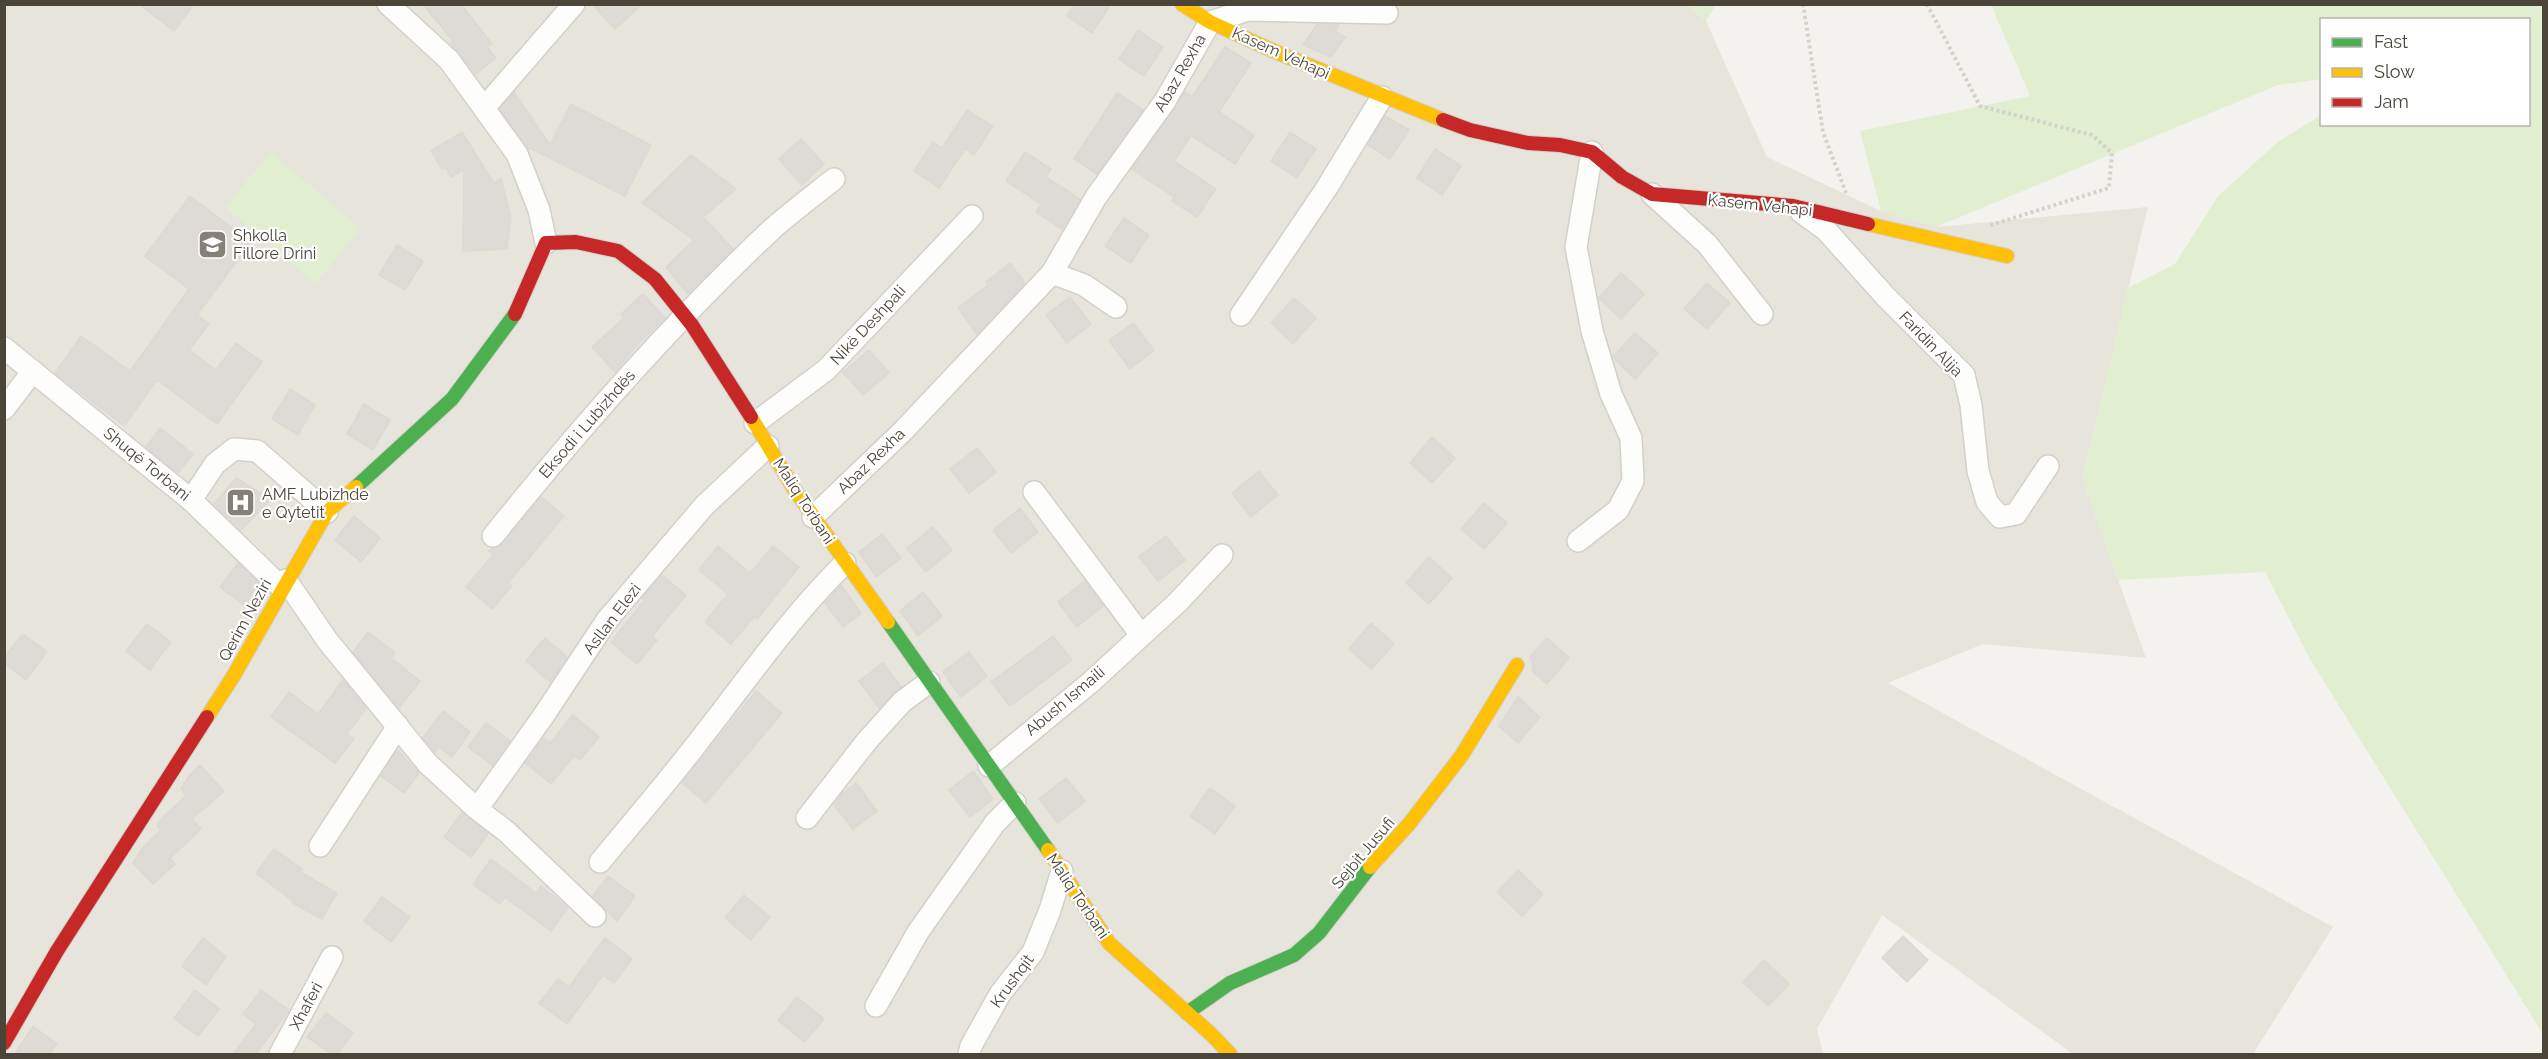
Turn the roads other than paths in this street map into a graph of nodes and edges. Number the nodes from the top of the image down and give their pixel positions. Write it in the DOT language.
graph roads {
  1 [pos="388,4"];
  2 [pos="574,4"];
  3 [pos="1182,4"];
  4 [pos="1388,13"];
  5 [pos="1210,22"];
  6 [pos="1382,97"];
  7 [pos="484,108"];
  8 [pos="1592,152"];
  9 [pos="834,179"];
  10 [pos="1652,194"];
  11 [pos="1793,206"];
  12 [pos="972,216"];
  13 [pos="546,243"];
  14 [pos="2007,256"];
  15 [pos="1052,273"];
  16 [pos="1116,307"];
  17 [pos="1762,314"];
  18 [pos="1241,315"];
  19 [pos="685,316"];
  20 [pos="4,348"];
  21 [pos="33,371"];
  22 [pos="4,409"];
  23 [pos="755,423"];
  24 [pos="768,446"];
  25 [pos="2048,466"];
  26 [pos="1034,492"];
  27 [pos="192,500"];
  28 [pos="327,512"];
  29 [pos="813,517"];
  30 [pos="494,536"];
  31 [pos="1578,541"];
  32 [pos="1222,555"];
  33 [pos="845,563"];
  34 [pos="284,584"];
  35 [pos="1141,636"];
  36 [pos="1517,665"];
  37 [pos="929,682"];
  38 [pos="398,726"];
  39 [pos="989,765"];
  40 [pos="1015,803"];
  41 [pos="477,809"];
  42 [pos="807,818"];
  43 [pos="320,846"];
  44 [pos="600,862"];
  45 [pos="1062,871"];
  46 [pos="595,916"];
  47 [pos="332,957"];
  48 [pos="876,1006"];
  49 [pos="1187,1013"];
  50 [pos="4,1043"];
  51 [pos="280,1054"];
  52 [pos="969,1054"];
  53 [pos="1230,1054"];
  1 -- 7 [label="street"];
  2 -- 7 [label="street"];
  3 -- 5 [label="street, Kasem Vehapi"];
  4 -- 5 [label="street, Abaz Rexha"];
  5 -- 6 [label="street, Kasem Vehapi"];
  5 -- 15 [label="street, Abaz Rexha"];
  6 -- 8 [label="street, Kasem Vehapi"];
  6 -- 18 [label="street"];
  7 -- 13 [label="street"];
  8 -- 10 [label="street, Kasem Vehapi"];
  8 -- 31 [label="street"];
  9 -- 19 [label="street"];
  10 -- 11 [label="street, Kasem Vehapi"];
  10 -- 17 [label="street"];
  11 -- 14 [label="street, Kasem Vehapi"];
  11 -- 25 [label="street, Faridin Alija"];
  12 -- 23 [label="street, Nikë Deshpali"];
  13 -- 19 [label="street, Maliq Torbani"];
  13 -- 28 [label="street, Qerim Neziri"];
  15 -- 16 [label="street"];
  15 -- 29 [label="street, Abaz Rexha"];
  19 -- 23 [label="street, Maliq Torbani"];
  19 -- 30 [label="street, Eksodi i Lubizhdës"];
  20 -- 21 [label="street, Shuqë Torbani"];
  21 -- 22 [label="street"];
  21 -- 27 [label="street, Shuqë Torbani"];
  23 -- 24 [label="street, Maliq Torbani"];
  24 -- 29 [label="street, Maliq Torbani"];
  24 -- 41 [label="street, Asllan Elezi"];
  26 -- 35 [label="street"];
  27 -- 28 [label="street"];
  27 -- 34 [label="street, Shuqë Torbani"];
  28 -- 34 [label="street, Qerim Neziri"];
  29 -- 33 [label="street, Maliq Torbani"];
  32 -- 35 [label="street, Abush Ismaili"];
  33 -- 37 [label="street, Maliq Torbani"];
  33 -- 44 [label="street"];
  34 -- 38 [label="street"];
  34 -- 50 [label="street, Qerim Neziri"];
  35 -- 39 [label="street, Abush Ismaili"];
  36 -- 49 [label="street, Sejbit Jusufi"];
  37 -- 39 [label="street, Maliq Torbani"];
  37 -- 42 [label="street"];
  38 -- 41 [label="street"];
  38 -- 43 [label="street"];
  39 -- 40 [label="street, Maliq Torbani"];
  40 -- 45 [label="street, Maliq Torbani"];
  40 -- 48 [label="street"];
  41 -- 46 [label="street"];
  45 -- 49 [label="street, Maliq Torbani"];
  45 -- 52 [label="street, Krushqit"];
  47 -- 51 [label="street, Xhaferi"];
  49 -- 53 [label="street, Maliq Torbani"];
}
